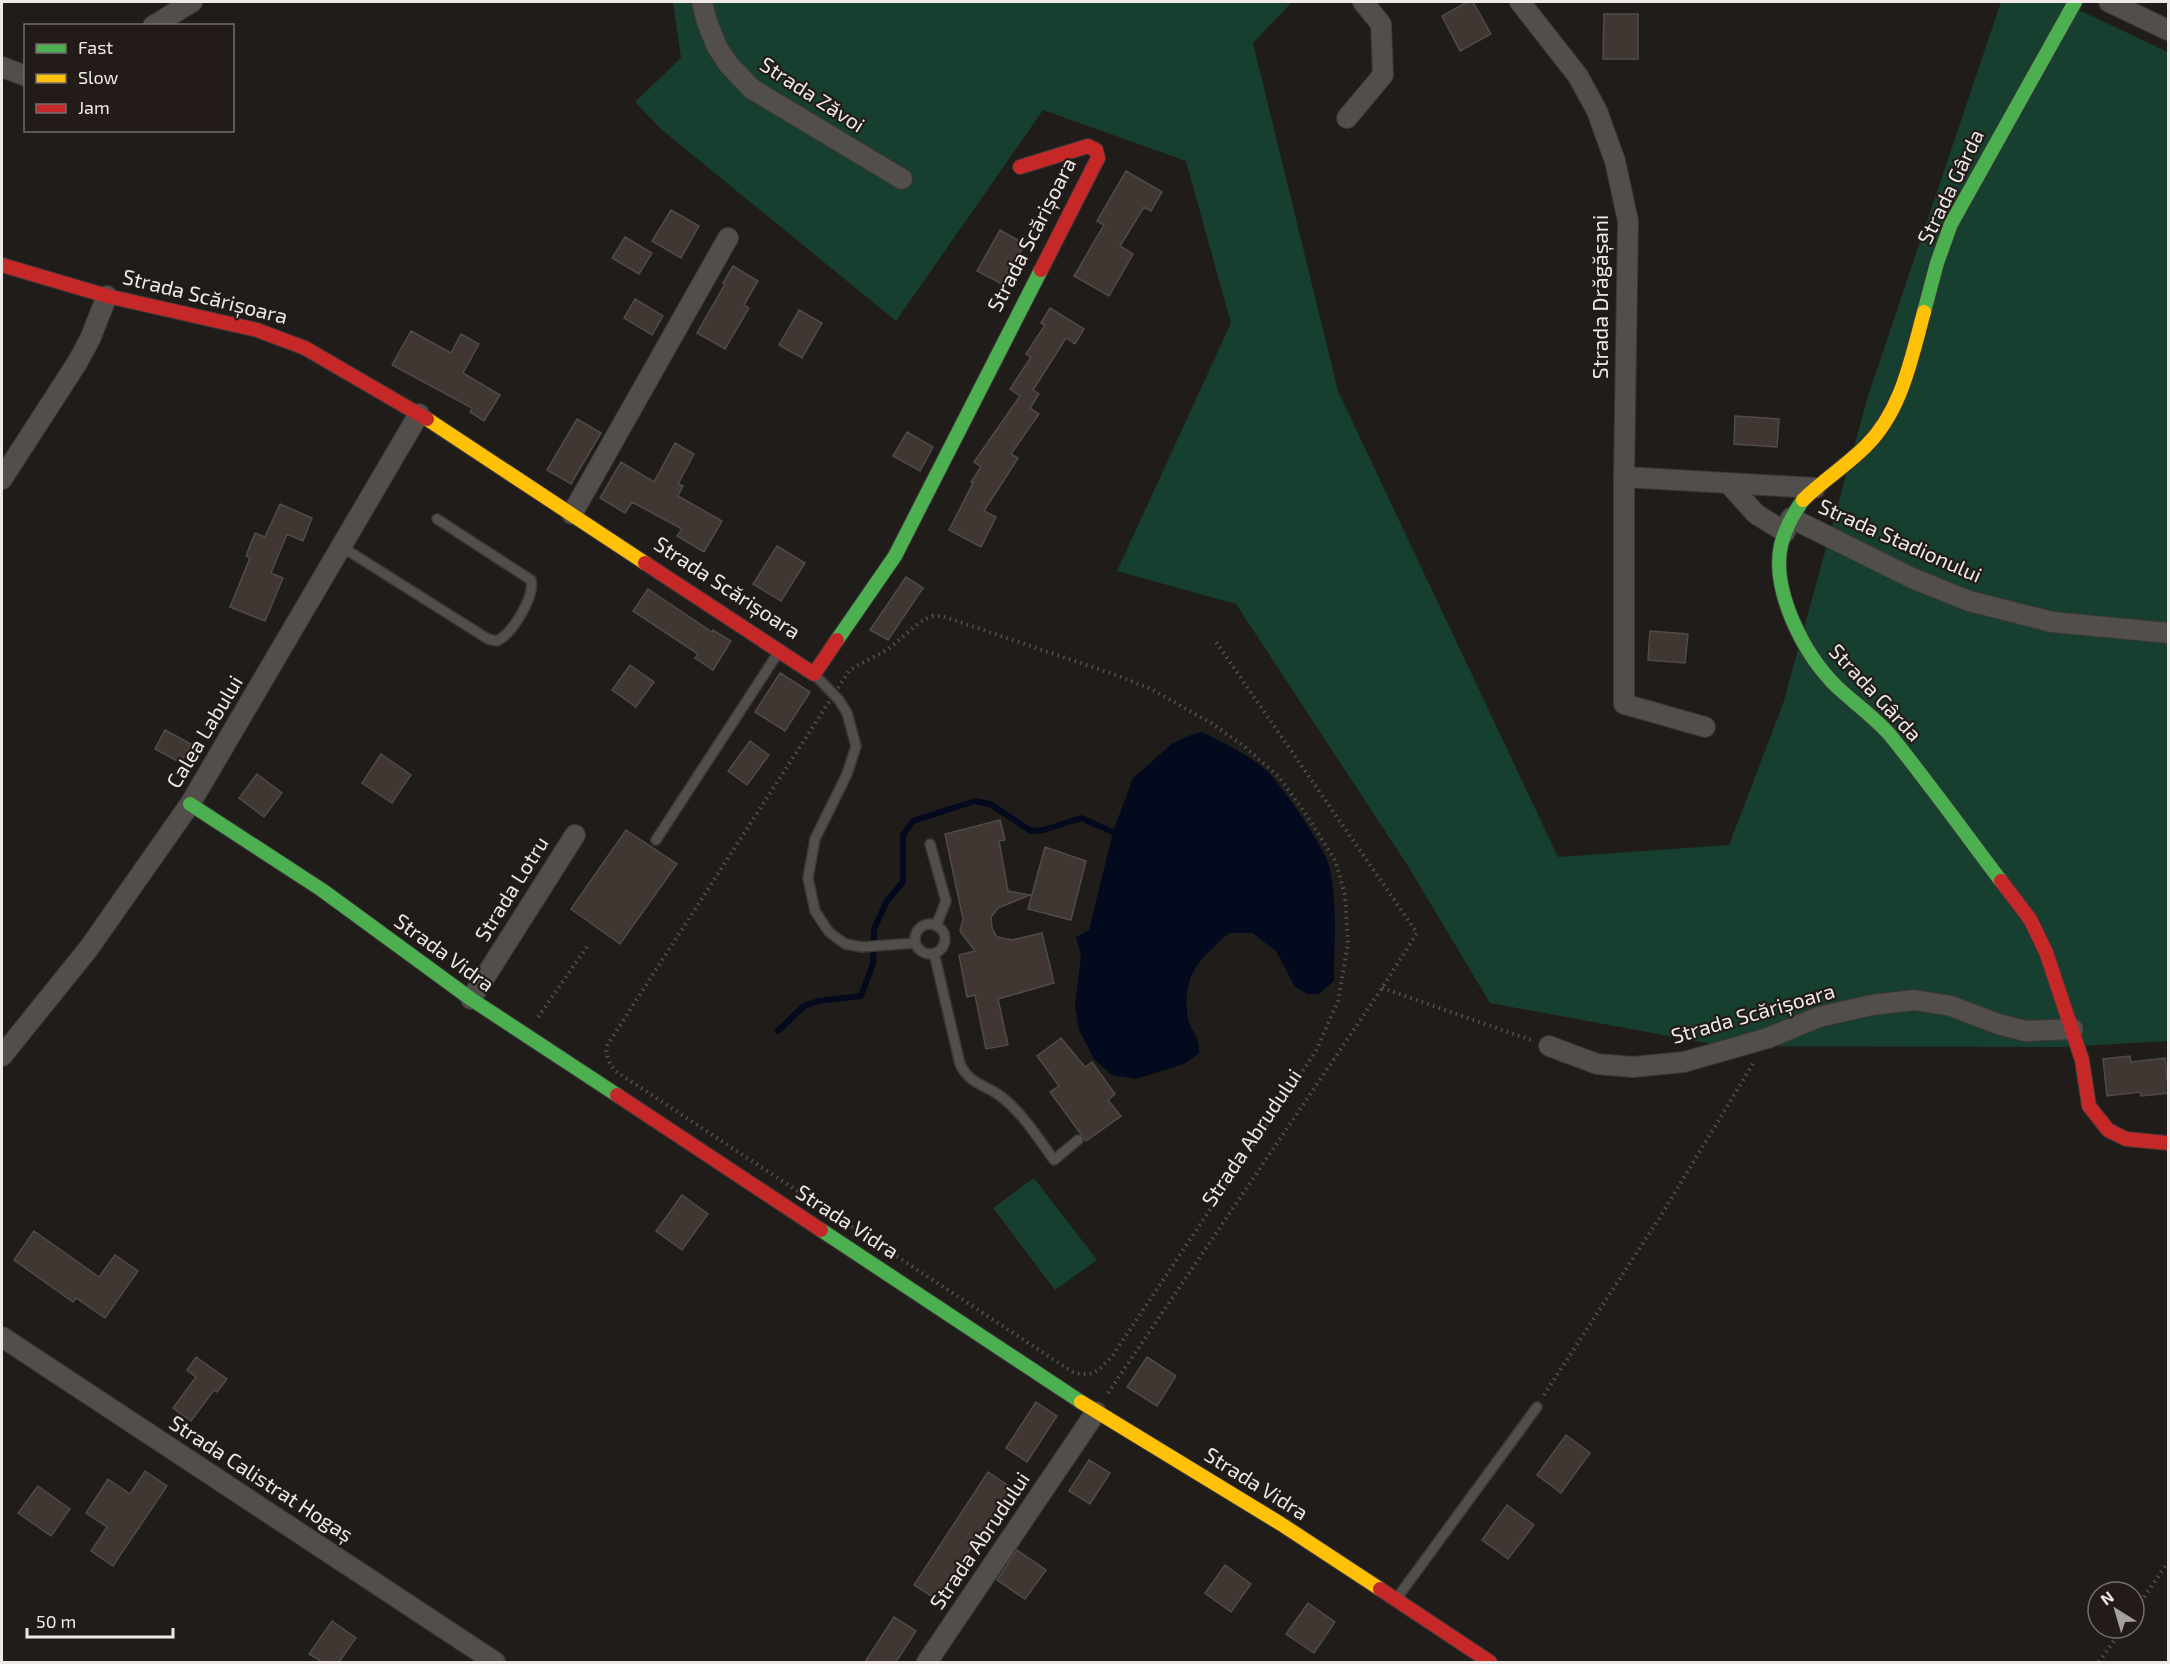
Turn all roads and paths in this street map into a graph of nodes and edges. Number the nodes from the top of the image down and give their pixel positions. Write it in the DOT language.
graph roads {
  1 [pos="192,2"];
  2 [pos="702,2"];
  3 [pos="1363,2"];
  4 [pos="1520,2"];
  5 [pos="2074,2"];
  6 [pos="2109,2"];
  7 [pos="156,24"];
  8 [pos="2169,30"];
  9 [pos="2,67"];
  10 [pos="24,75"];
  11 [pos="1347,118"];
  12 [pos="1020,167"];
  13 [pos="902,179"];
  14 [pos="728,238"];
  15 [pos="2,265"];
  16 [pos="107,296"];
  17 [pos="420,414"];
  18 [pos="1624,477"];
  19 [pos="2,478"];
  20 [pos="1728,483"];
  21 [pos="1815,488"];
  22 [pos="572,514"];
  23 [pos="437,519"];
  24 [pos="1788,525"];
  25 [pos="342,547"];
  26 [pos="2169,633"];
  27 [pos="1216,642"];
  28 [pos="779,651"];
  29 [pos="814,674"];
  30 [pos="832,694"];
  31 [pos="1705,727"];
  32 [pos="190,804"];
  33 [pos="575,835"];
  34 [pos="656,840"];
  35 [pos="930,844"];
  36 [pos="936,926"];
  37 [pos="915,943"];
  38 [pos="589,944"];
  39 [pos="934,953"];
  40 [pos="1382,988"];
  41 [pos="471,999"];
  42 [pos="2073,1029"];
  43 [pos="526,1035"];
  44 [pos="1768,1038"];
  45 [pos="1549,1046"];
  46 [pos="2,1056"];
  47 [pos="1078,1140"];
  48 [pos="2169,1143"];
  49 [pos="2,1336"];
  50 [pos="1537,1407"];
  51 [pos="1096,1412"];
  52 [pos="2169,1562"];
  53 [pos="2146,1595"];
  54 [pos="1396,1600"];
  55 [pos="2115,1640"];
  56 [pos="495,1662"];
  57 [pos="927,1662"];
  58 [pos="1490,1662"];
  59 [pos="2099,1662"];
  1 -- 7 [label="street"];
  2 -- 13 [label="street, Strada Zăvoi"];
  3 -- 11 [label="street"];
  4 -- 18 [label="street, Strada Drăgășani"];
  5 -- 21 [label="street, Strada Gârda"];
  6 -- 8 [label="street"];
  9 -- 10 [label="street"];
  12 -- 29 [label="street, Strada Scărișoara"];
  14 -- 22 [label="street"];
  15 -- 16 [label="street, Strada Scărișoara"];
  16 -- 17 [label="street, Strada Scărișoara"];
  16 -- 19 [label="street"];
  17 -- 22 [label="street, Strada Scărișoara"];
  17 -- 25 [label="street, Calea Labului"];
  18 -- 20 [label="street"];
  18 -- 31 [label="street, Strada Drăgășani"];
  20 -- 21 [label="street"];
  20 -- 24 [label="street"];
  21 -- 24 [label="street, Strada Gârda"];
  22 -- 28 [label="street, Strada Scărișoara"];
  23 -- 25 [label="lane"];
  24 -- 26 [label="street, Strada Stadionului"];
  24 -- 42 [label="street, Strada Gârda"];
  25 -- 32 [label="street, Calea Labului"];
  27 -- 40 [label="path, Strada Abrudului"];
  28 -- 29 [label="street, Strada Scărișoara"];
  28 -- 34 [label="lane"];
  29 -- 30 [label="lane"];
  30 -- 30 [label="path"];
  30 -- 37 [label="lane"];
  32 -- 41 [label="street, Strada Vidra"];
  32 -- 46 [label="street, Calea Labului"];
  33 -- 41 [label="street, Strada Lotru"];
  35 -- 36 [label="lane"];
  36 -- 37 [label="lane"];
  36 -- 39 [label="lane"];
  37 -- 39 [label="lane"];
  38 -- 43 [label="path"];
  39 -- 47 [label="lane"];
  40 -- 45 [label="path"];
  40 -- 51 [label="path, Strada Abrudului"];
  41 -- 43 [label="street, Strada Vidra"];
  42 -- 44 [label="street, Strada Scărișoara"];
  42 -- 48 [label="street, Strada Gârda"];
  43 -- 51 [label="street, Strada Vidra"];
  44 -- 45 [label="street, Strada Scărișoara"];
  44 -- 50 [label="path"];
  49 -- 56 [label="street, Strada Calistrat Hogaș"];
  50 -- 54 [label="lane"];
  51 -- 54 [label="street, Strada Vidra"];
  51 -- 57 [label="street, Strada Abrudului"];
  52 -- 53 [label="path"];
  54 -- 58 [label="street, Strada Vidra"];
  55 -- 59 [label="path"];
}
